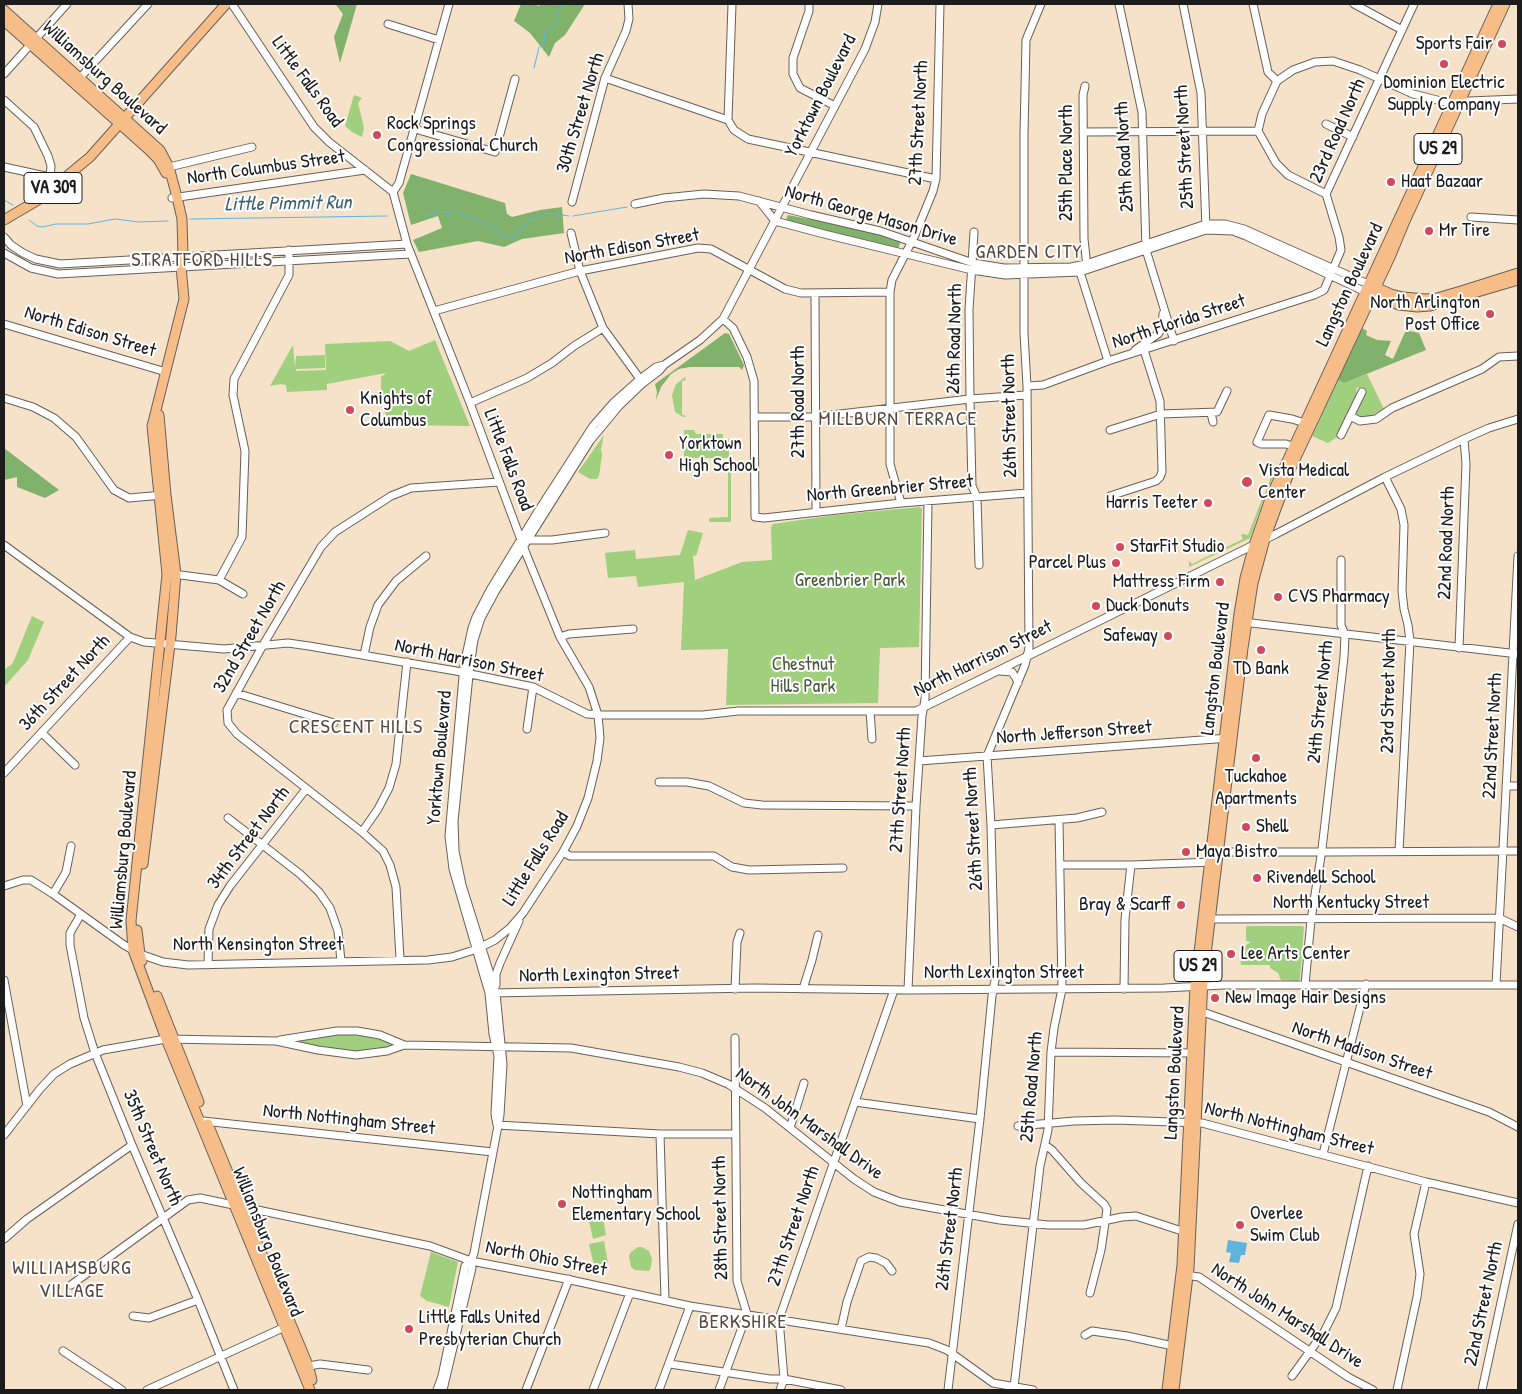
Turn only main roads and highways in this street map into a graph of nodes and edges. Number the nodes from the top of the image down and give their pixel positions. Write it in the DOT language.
graph roads {
  1 [pos="226,4"];
  2 [pos="1498,4"];
  3 [pos="1505,4"];
  4 [pos="4,10"];
  5 [pos="4,21"];
  6 [pos="33,41"];
  7 [pos="1456,102"];
  8 [pos="123,122"];
  9 [pos="4,220"];
  10 [pos="1518,273"];
  11 [pos="1518,280"];
  12 [pos="1370,289"];
  13 [pos="1297,447"];
  14 [pos="1242,622"];
  15 [pos="1185,1275"];
  16 [pos="304,1367"];
  17 [pos="310,1390"];
  18 [pos="316,1390"];
  19 [pos="1167,1390"];
  20 [pos="1174,1390"];
  1 -- 8 [label="main road, VA 309"];
  2 -- 7 [label="main road, Langston Boulevard / US 29"];
  3 -- 7 [label="main road, Langston Boulevard / US 29"];
  4 -- 6 [label="main road, Williamsburg Boulevard"];
  5 -- 6 [label="main road, Williamsburg Boulevard"];
  6 -- 8 [label="main road, Williamsburg Boulevard"];
  7 -- 12 [label="main road, Langston Boulevard / US 29"];
  8 -- 9 [label="main road, VA 309"];
  8 -- 16 [label="main road, Williamsburg Boulevard"];
  10 -- 12 [label="main road, North George Mason Drive"];
  11 -- 12 [label="main road, North George Mason Drive"];
  12 -- 13 [label="main road, Langston Boulevard / US 29"];
  13 -- 14 [label="main road, Langston Boulevard / US 29"];
  13 -- 14 [label="main road, Langston Boulevard / US 29"];
  14 -- 15 [label="main road, Langston Boulevard / US 29"];
  15 -- 19 [label="main road, Langston Boulevard / US 29"];
  15 -- 20 [label="main road, Langston Boulevard / US 29"];
  16 -- 17 [label="main road, Williamsburg Boulevard"];
  16 -- 18 [label="main road, Williamsburg Boulevard"];
}
